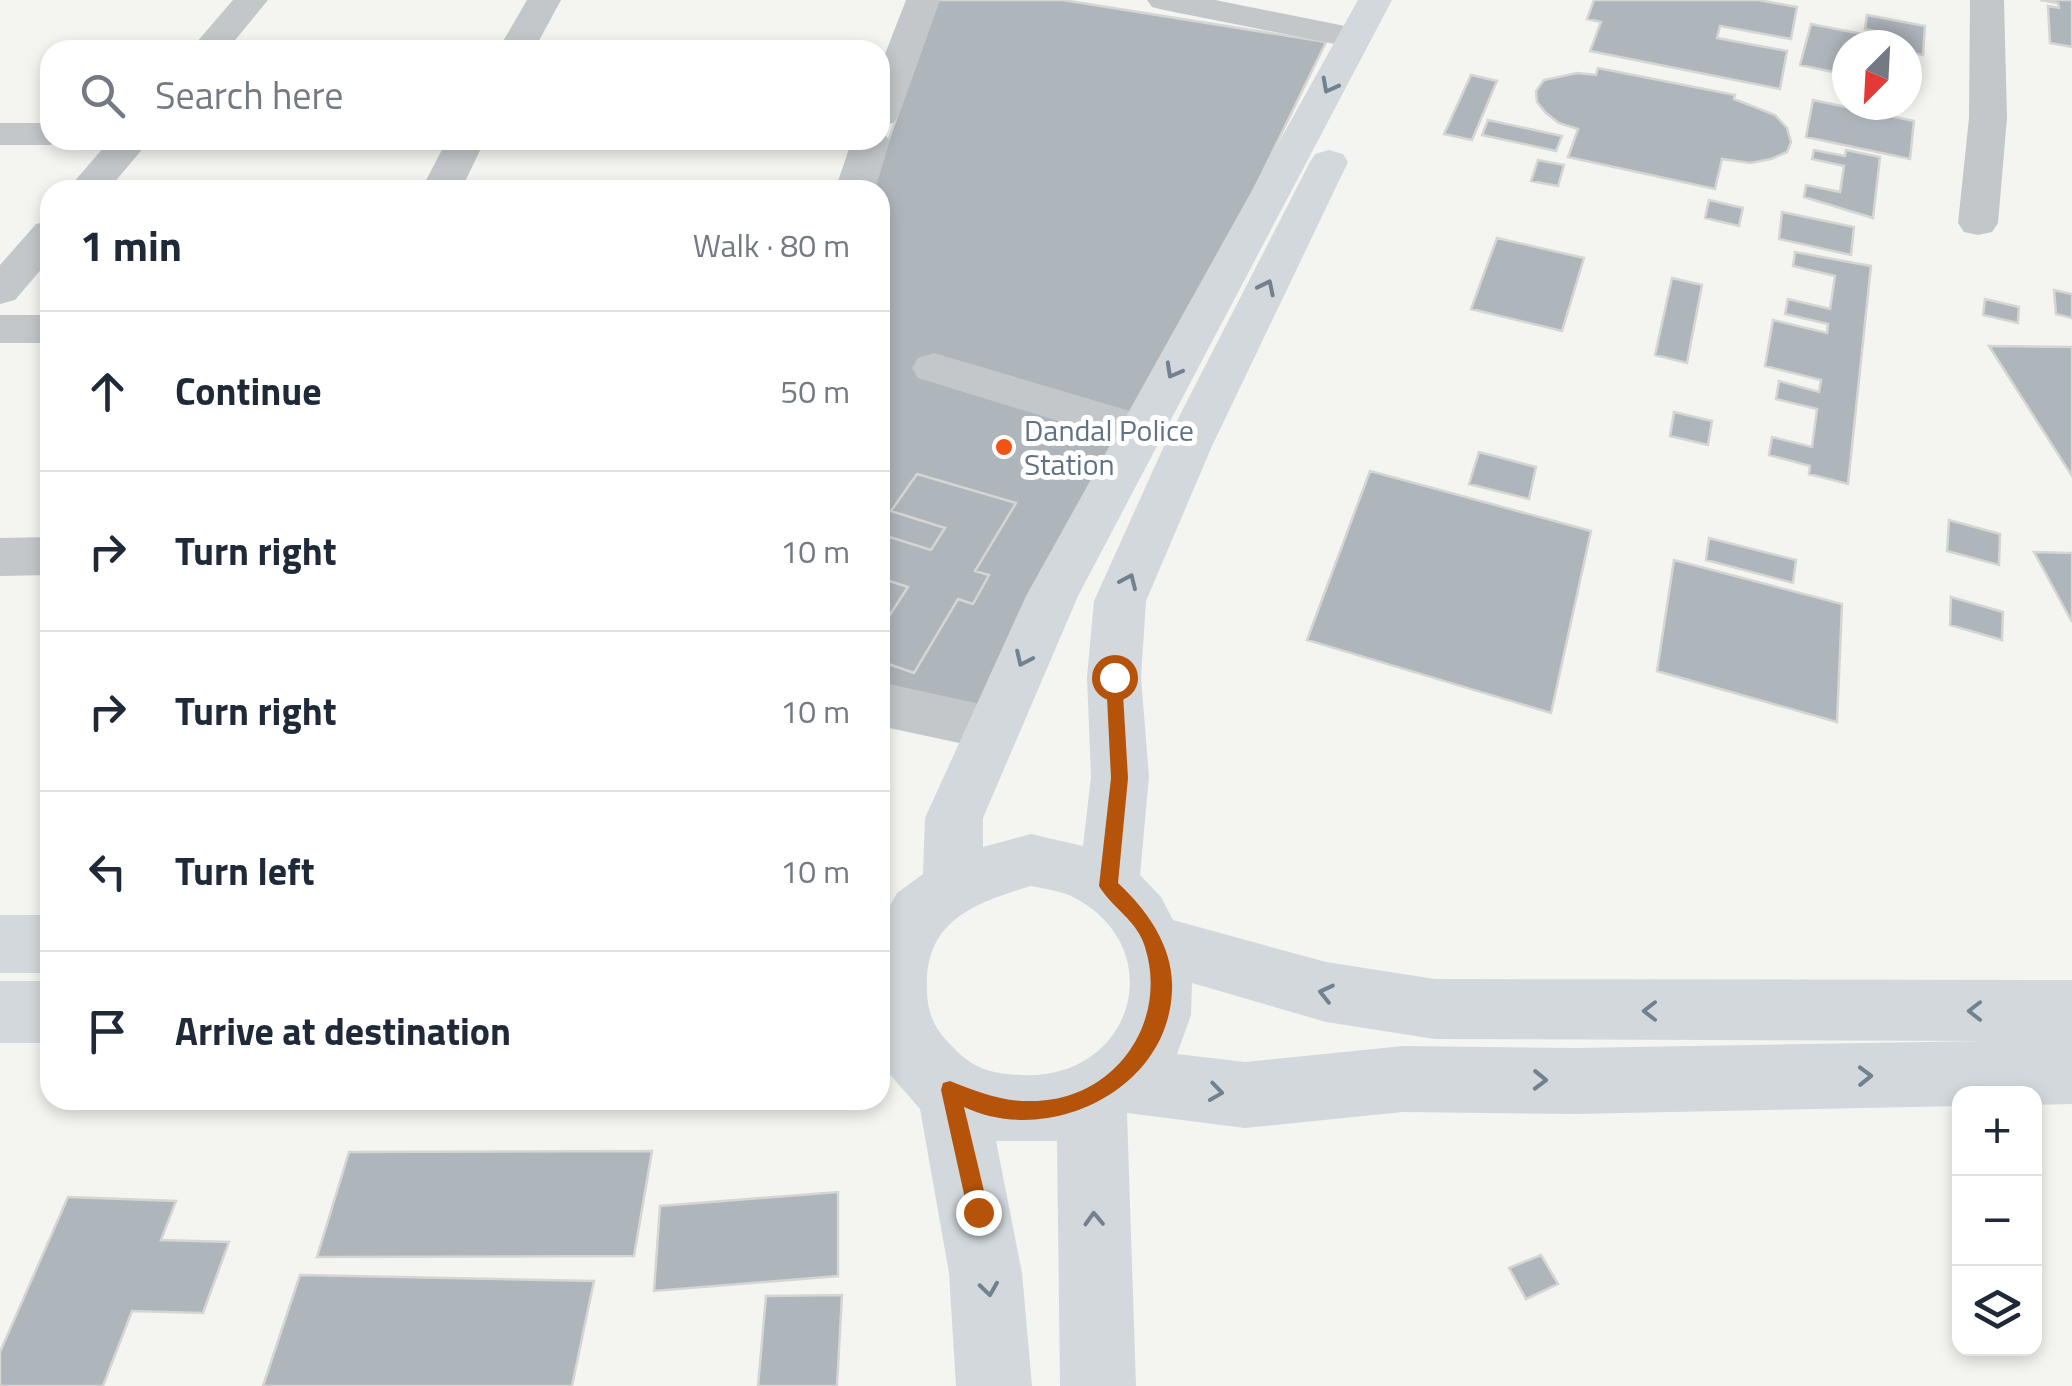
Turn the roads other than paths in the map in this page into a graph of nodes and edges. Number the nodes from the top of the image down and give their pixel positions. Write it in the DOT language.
graph roads {
  1 [pos="252,0"];
  2 [pos="544,0"];
  3 [pos="923,0"];
  4 [pos="1164,0"];
  5 [pos="1410,0"];
  6 [pos="1987,0"];
  7 [pos="1365,19"];
  8 [pos="217,40"];
  9 [pos="522,40"];
  10 [pos="890,88"];
  11 [pos="0,134"];
  12 [pos="40,134"];
  13 [pos="122,150"];
  14 [pos="461,150"];
  15 [pos="868,150"];
  16 [pos="96,180"];
  17 [pos="446,180"];
  18 [pos="859,180"];
  19 [pos="1978,223"];
  20 [pos="40,245"];
  21 [pos="0,291"];
  22 [pos="0,329"];
  23 [pos="40,329"];
  24 [pos="934,368"];
  25 [pos="1140,430"];
  26 [pos="40,556"];
  27 [pos="0,557"];
  28 [pos="890,706"];
  29 [pos="992,727"];
  30 [pos="1108,886"];
  31 [pos="916,905"];
  32 [pos="1154,942"];
  33 [pos="0,944"];
  34 [pos="40,944"];
  35 [pos="2072,1011"];
  36 [pos="0,1012"];
  37 [pos="40,1012"];
  38 [pos="913,1061"];
  39 [pos="2072,1072"];
  40 [pos="1105,1088"];
  41 [pos="994,1386"];
  42 [pos="1098,1386"];
  1 -- 8 [label="street"];
  2 -- 9 [label="street"];
  3 -- 10 [label="street"];
  4 -- 7 [label="street"];
  30 -- 5 [label="main road, one-way"];
  6 -- 19 [label="street"];
  7 -- 25 [label="main road, one-way"];
  11 -- 12 [label="street"];
  13 -- 16 [label="street"];
  14 -- 17 [label="street"];
  15 -- 18 [label="street"];
  20 -- 21 [label="street"];
  22 -- 23 [label="street"];
  24 -- 25 [label="street"];
  25 -- 29 [label="main road, one-way"];
  26 -- 27 [label="street"];
  28 -- 29 [label="street"];
  29 -- 31 [label="main road"];
  30 -- 31 [label="main road"];
  30 -- 32 [label="main road"];
  31 -- 38 [label="main road"];
  35 -- 32 [label="main road, one-way"];
  32 -- 40 [label="main road"];
  33 -- 34 [label="main road"];
  36 -- 37 [label="main road"];
  38 -- 40 [label="main road"];
  38 -- 41 [label="main road, one-way"];
  40 -- 39 [label="main road, one-way"];
  42 -- 40 [label="main road, one-way"];
}
